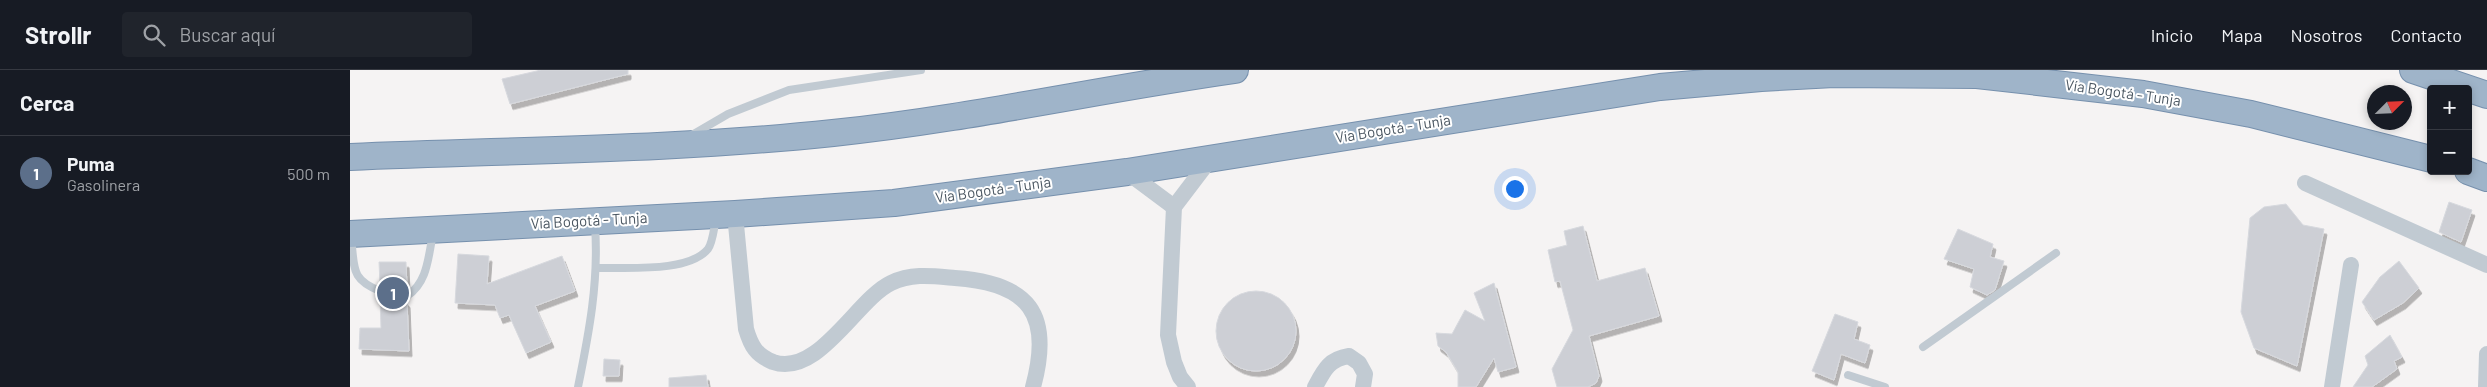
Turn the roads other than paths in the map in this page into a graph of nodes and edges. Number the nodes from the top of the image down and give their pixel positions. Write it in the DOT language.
graph roads {
  1 [pos="921,70"];
  2 [pos="1235,70"];
  3 [pos="2413,70"];
  4 [pos="2487,95"];
  5 [pos="677,144"];
  6 [pos="350,157"];
  7 [pos="1212,157"];
  8 [pos="2427,158"];
  9 [pos="1127,172"];
  10 [pos="2472,172"];
  11 [pos="2487,178"];
  12 [pos="2305,183"];
  13 [pos="1174,207"];
  14 [pos="726,214"];
  15 [pos="595,221"];
  16 [pos="434,229"];
  17 [pos="350,234"];
  18 [pos="2056,254"];
  19 [pos="2351,264"];
  20 [pos="2487,265"];
  21 [pos="597,268"];
  22 [pos="380,291"];
  23 [pos="407,296"];
  24 [pos="1923,347"];
  25 [pos="2487,354"];
  26 [pos="1848,375"];
  27 [pos="578,387"];
  28 [pos="1033,387"];
  29 [pos="1188,387"];
  30 [pos="1315,387"];
  31 [pos="1362,387"];
  32 [pos="1885,387"];
  33 [pos="2332,387"];
  34 [pos="2486,387"];
  1 -- 5 [label="lane"];
  2 -- 5 [label="highway"];
  3 -- 4 [label="highway"];
  5 -- 6 [label="highway"];
  7 -- 8 [label="highway, Vía Bogotá - Tunja"];
  7 -- 9 [label="highway, Vía Bogotá - Tunja"];
  7 -- 13 [label="street"];
  9 -- 13 [label="street"];
  9 -- 14 [label="highway, Vía Bogotá - Tunja"];
  10 -- 11 [label="highway"];
  12 -- 20 [label="street"];
  13 -- 29 [label="street"];
  14 -- 15 [label="highway, Vía Bogotá - Tunja"];
  14 -- 21 [label="lane"];
  14 -- 28 [label="street"];
  15 -- 16 [label="highway, Vía Bogotá - Tunja"];
  15 -- 21 [label="lane"];
  16 -- 17 [label="highway, Vía Bogotá - Tunja"];
  16 -- 23 [label="lane"];
  17 -- 22 [label="lane"];
  18 -- 24 [label="lane"];
  19 -- 33 [label="street"];
  21 -- 27 [label="lane"];
  25 -- 34 [label="street"];
  26 -- 32 [label="lane"];
  30 -- 31 [label="street"];
}
